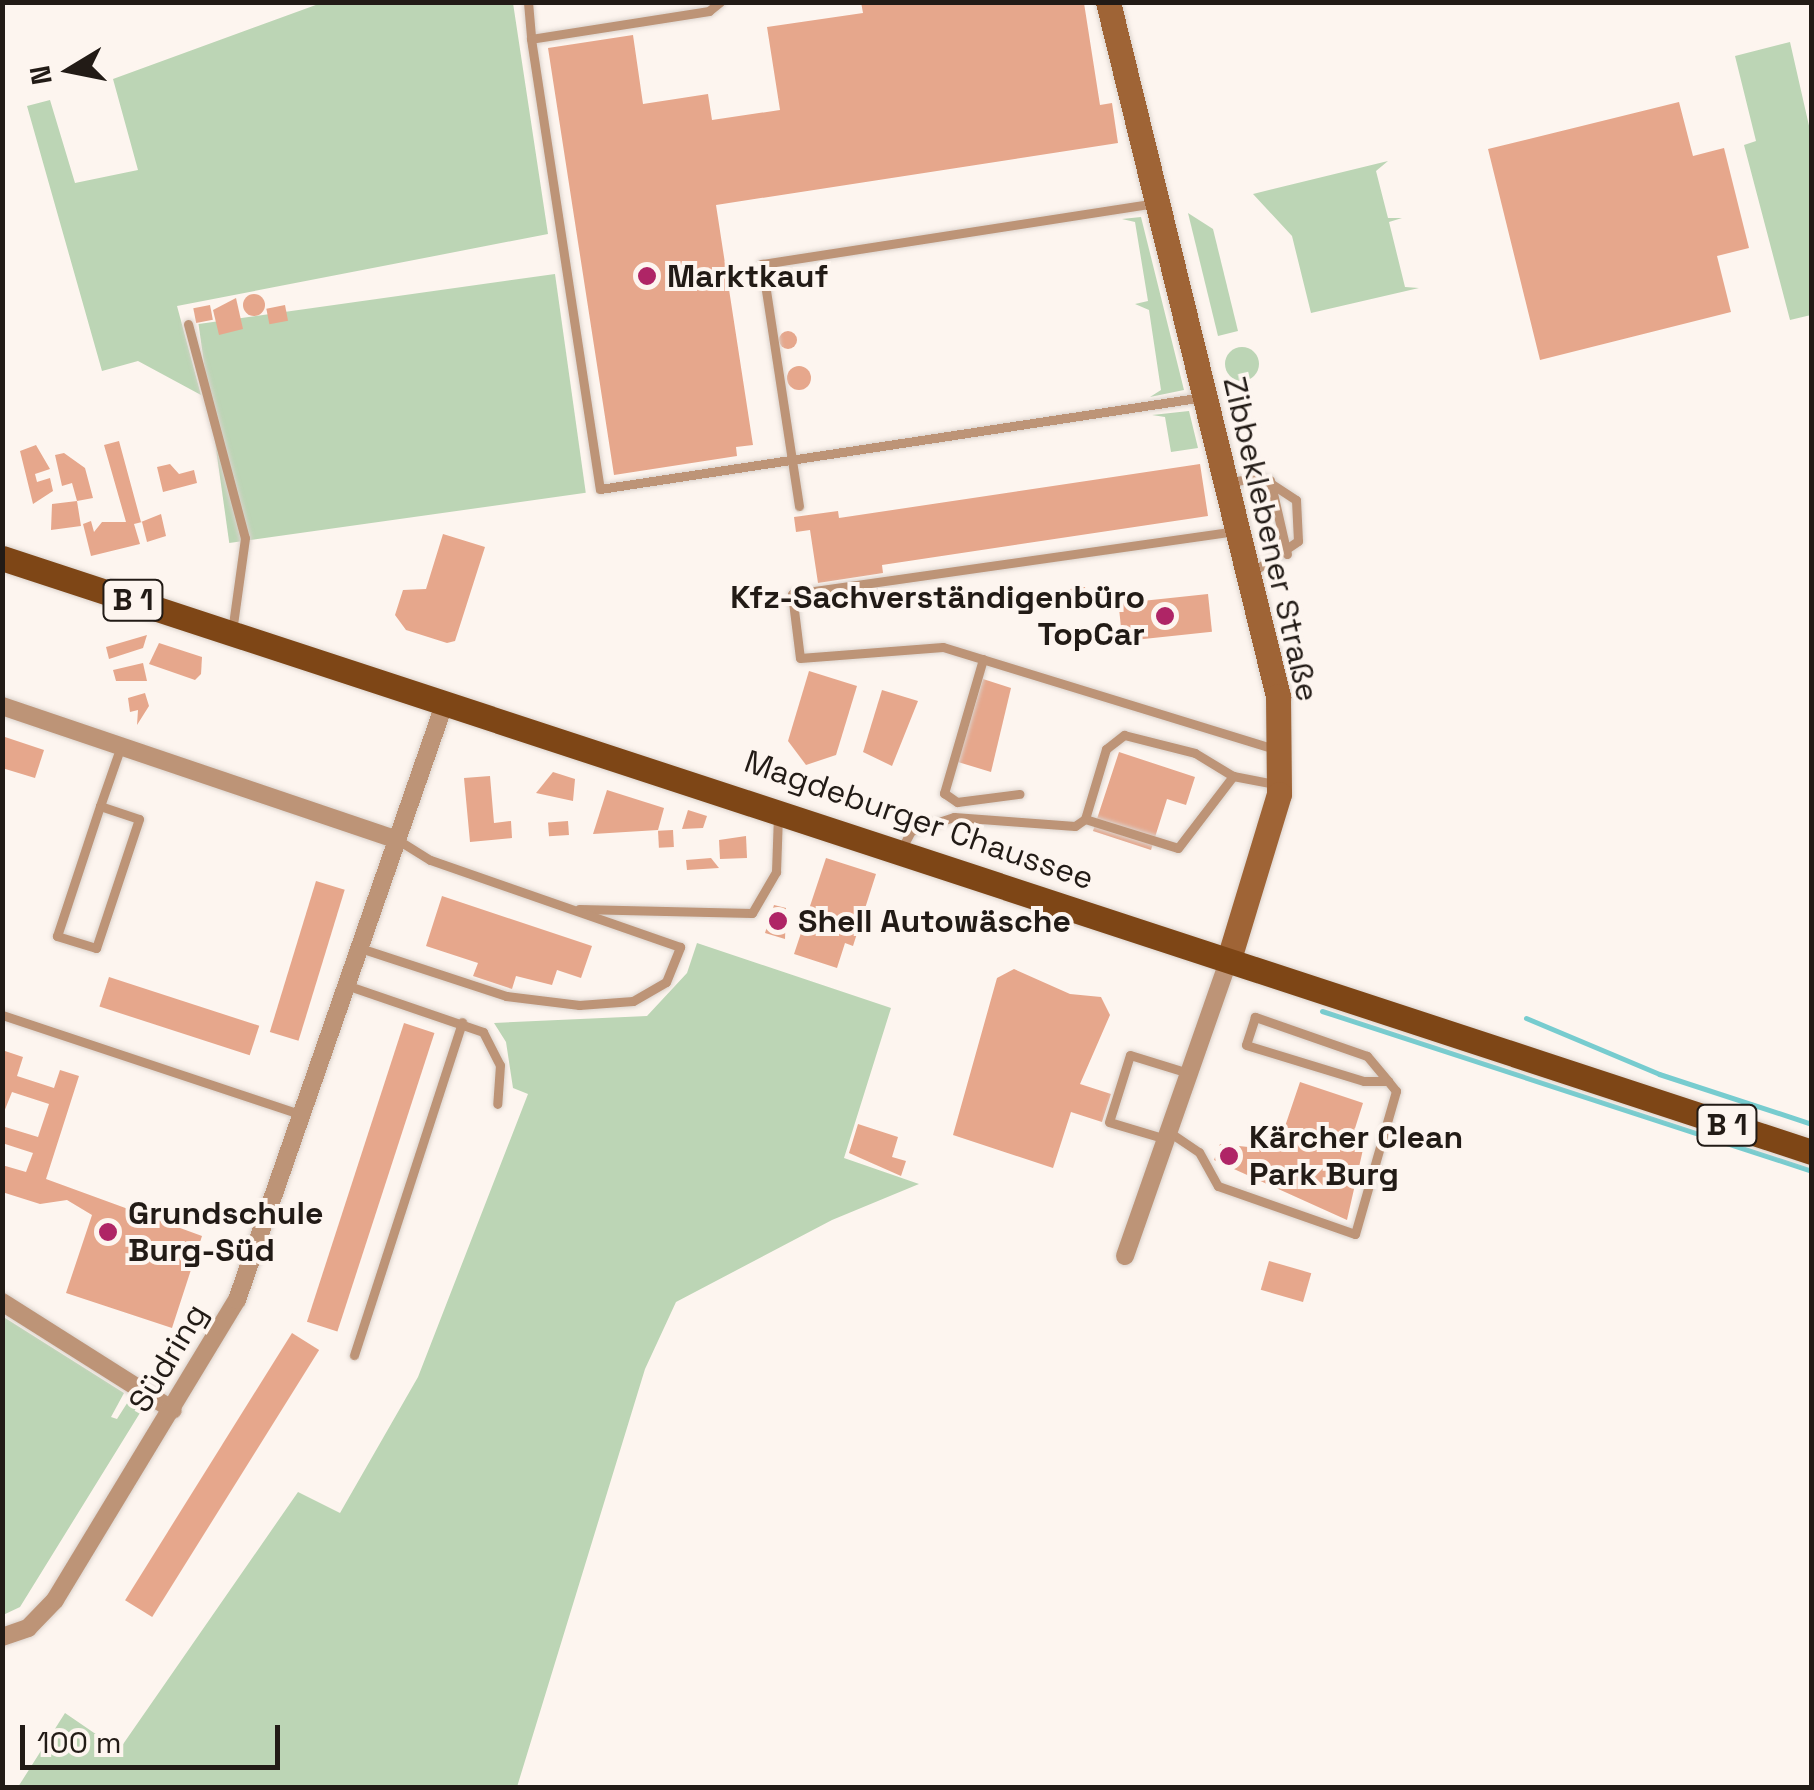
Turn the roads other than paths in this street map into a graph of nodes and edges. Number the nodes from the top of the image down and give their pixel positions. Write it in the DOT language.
graph roads {
  1 [pos="528,2"];
  2 [pos="720,2"];
  3 [pos="1108,2"];
  4 [pos="531,39"];
  5 [pos="1158,202"];
  6 [pos="188,324"];
  7 [pos="1206,396"];
  8 [pos="792,460"];
  9 [pos="1270,480"];
  10 [pos="1226,483"];
  11 [pos="799,506"];
  12 [pos="1238,530"];
  13 [pos="1287,554"];
  14 [pos="2,558"];
  15 [pos="1249,574"];
  16 [pos="232,632"];
  17 [pos="983,659"];
  18 [pos="445,702"];
  19 [pos="2,706"];
  20 [pos="121,746"];
  21 [pos="1282,750"];
  22 [pos="1233,776"];
  23 [pos="1280,785"];
  24 [pos="1019,794"];
  25 [pos="100,806"];
  26 [pos="779,806"];
  27 [pos="1085,818"];
  28 [pos="396,839"];
  29 [pos="902,848"];
  30 [pos="568,908"];
  31 [pos="357,947"];
  32 [pos="1229,958"];
  33 [pos="344,984"];
  34 [pos="2,1015"];
  35 [pos="462,1022"];
  36 [pos="1188,1072"];
  37 [pos="1388,1080"];
  38 [pos="496,1104"];
  39 [pos="302,1115"];
  40 [pos="1167,1136"];
  41 [pos="1812,1152"];
  42 [pos="1125,1256"];
  43 [pos="2,1302"];
  44 [pos="354,1354"];
  45 [pos="173,1410"];
  46 [pos="2,1637"];
  1 -- 4 [label="lane"];
  2 -- 4 [label="lane"];
  3 -- 5 [label="street, Zibbeklebener Straße"];
  4 -- 8 [label="lane"];
  5 -- 7 [label="street, Zibbeklebener Straße"];
  5 -- 8 [label="lane"];
  6 -- 16 [label="lane"];
  7 -- 8 [label="lane"];
  7 -- 10 [label="street, Zibbeklebener Straße"];
  8 -- 11 [label="lane"];
  9 -- 10 [label="lane"];
  9 -- 13 [label="lane"];
  9 -- 13 [label="lane"];
  10 -- 12 [label="street, Zibbeklebener Straße"];
  12 -- 15 [label="street, Zibbeklebener Straße"];
  12 -- 17 [label="lane"];
  13 -- 15 [label="lane"];
  14 -- 16 [label="main road, Magdeburger Chaussee / B 1"];
  15 -- 21 [label="street, Zibbeklebener Straße"];
  16 -- 18 [label="main road, Magdeburger Chaussee / B 1"];
  17 -- 21 [label="lane"];
  17 -- 24 [label="lane"];
  18 -- 26 [label="main road, Magdeburger Chaussee / B 1"];
  18 -- 28 [label="street, Südring"];
  19 -- 20 [label="street"];
  20 -- 25 [label="lane"];
  20 -- 28 [label="street"];
  21 -- 23 [label="street, Zibbeklebener Straße"];
  22 -- 23 [label="lane"];
  22 -- 27 [label="lane"];
  22 -- 27 [label="lane"];
  23 -- 32 [label="street, Zibbeklebener Straße"];
  25 -- 25 [label="lane"];
  26 -- 29 [label="main road, Magdeburger Chaussee / B 1"];
  26 -- 30 [label="lane"];
  27 -- 29 [label="lane"];
  28 -- 30 [label="lane"];
  28 -- 31 [label="street, Südring"];
  29 -- 32 [label="main road, Magdeburger Chaussee / B 1"];
  30 -- 31 [label="lane"];
  31 -- 33 [label="street, Südring"];
  32 -- 36 [label="street, Zibbeklebener Straße"];
  32 -- 41 [label="main road, Magdeburger Chaussee / B 1"];
  33 -- 35 [label="lane"];
  33 -- 39 [label="street, Südring"];
  34 -- 39 [label="lane"];
  35 -- 38 [label="lane"];
  35 -- 44 [label="lane"];
  36 -- 40 [label="street, Zibbeklebener Straße"];
  36 -- 40 [label="lane"];
  37 -- 37 [label="lane"];
  37 -- 40 [label="lane"];
  39 -- 45 [label="street, Südring"];
  40 -- 42 [label="street, Zibbeklebener Straße"];
  43 -- 45 [label="street"];
  45 -- 46 [label="street, Südring"];
}
